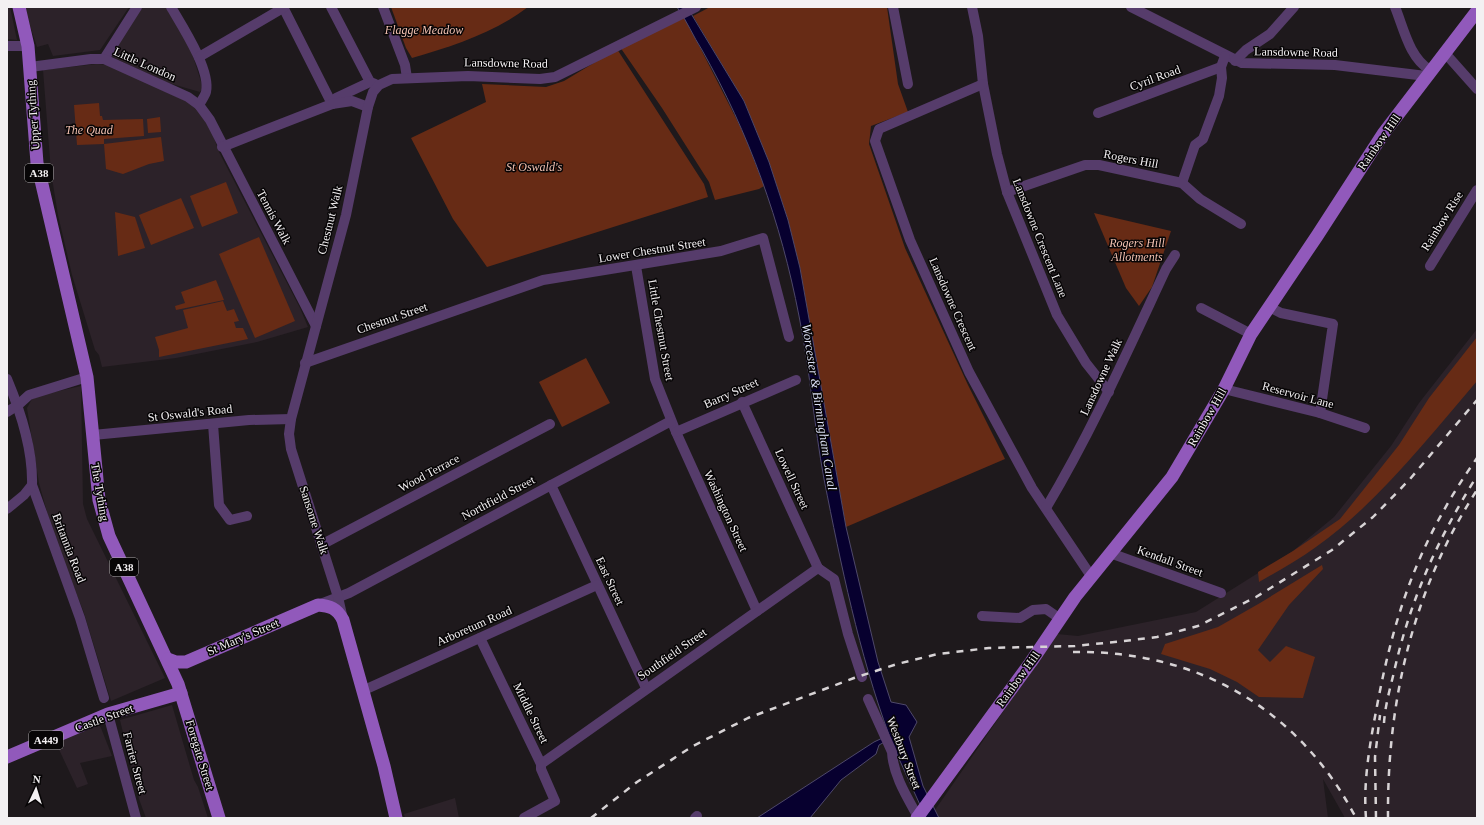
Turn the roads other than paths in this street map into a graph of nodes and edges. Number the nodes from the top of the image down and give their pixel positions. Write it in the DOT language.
graph roads {
  1 [pos="19,7"];
  2 [pos="137,7"];
  3 [pos="171,7"];
  4 [pos="331,7"];
  5 [pos="383,7"];
  6 [pos="893,7"];
  7 [pos="972,7"];
  8 [pos="1131,7"];
  9 [pos="1395,7"];
  10 [pos="283,8"];
  11 [pos="695,8"];
  12 [pos="1289,9"];
  13 [pos="1477,10"];
  14 [pos="1146,11"];
  15 [pos="7,46"];
  16 [pos="28,46"];
  17 [pos="1445,53"];
  18 [pos="1225,56"];
  19 [pos="199,57"];
  20 [pos="104,59"];
  21 [pos="1235,61"];
  22 [pos="30,67"];
  23 [pos="1221,67"];
  24 [pos="1428,73"];
  25 [pos="407,78"];
  26 [pos="374,83"];
  27 [pos="908,84"];
  28 [pos="983,84"];
  29 [pos="1477,89"];
  30 [pos="332,104"];
  31 [pos="199,105"];
  32 [pos="368,107"];
  33 [pos="1098,113"];
  34 [pos="222,147"];
  35 [pos="1182,182"];
  36 [pos="1477,190"];
  37 [pos="1007,192"];
  38 [pos="1241,224"];
  39 [pos="1175,255"];
  40 [pos="636,266"];
  41 [pos="1430,266"];
  42 [pos="64,278"];
  43 [pos="543,280"];
  44 [pos="303,300"];
  45 [pos="322,304"];
  46 [pos="1269,307"];
  47 [pos="1201,308"];
  48 [pos="316,326"];
  49 [pos="1251,334"];
  50 [pos="789,337"];
  51 [pos="305,363"];
  52 [pos="87,377"];
  53 [pos="7,379"];
  54 [pos="796,380"];
  55 [pos="1224,388"];
  56 [pos="1109,392"];
  57 [pos="742,402"];
  58 [pos="18,405"];
  59 [pos="7,412"];
  60 [pos="1320,413"];
  61 [pos="291,419"];
  62 [pos="671,421"];
  63 [pos="213,424"];
  64 [pos="550,424"];
  65 [pos="1365,428"];
  66 [pos="676,432"];
  67 [pos="92,435"];
  68 [pos="32,485"];
  69 [pos="551,485"];
  70 [pos="1046,508"];
  71 [pos="7,509"];
  72 [pos="246,516"];
  73 [pos="321,546"];
  74 [pos="1110,553"];
  75 [pos="818,568"];
  76 [pos="1091,576"];
  77 [pos="597,585"];
  78 [pos="1221,593"];
  79 [pos="338,597"];
  80 [pos="318,605"];
  81 [pos="757,611"];
  82 [pos="982,616"];
  83 [pos="1060,618"];
  84 [pos="343,621"];
  85 [pos="480,638"];
  86 [pos="168,659"];
  87 [pos="862,677"];
  88 [pos="646,688"];
  89 [pos="362,691"];
  90 [pos="181,693"];
  91 [pos="104,698"];
  92 [pos="868,698"];
  93 [pos="108,714"];
  94 [pos="7,756"];
  95 [pos="541,764"];
  96 [pos="919,816"];
  97 [pos="136,818"];
  98 [pos="219,818"];
  99 [pos="396,818"];
  100 [pos="524,818"];
  1 -- 16 [label="main road, A38"];
  2 -- 20 [label="street"];
  3 -- 19 [label="street"];
  4 -- 26 [label="street"];
  5 -- 25 [label="street"];
  6 -- 27 [label="street"];
  7 -- 28 [label="street, Lansdowne Crescent Lane"];
  8 -- 14 [label="street, Lansdowne Road"];
  9 -- 24 [label="street"];
  10 -- 19 [label="street"];
  10 -- 30 [label="street"];
  11 -- 25 [label="street, Lansdowne Road"];
  12 -- 21 [label="street"];
  13 -- 17 [label="main road, Rainbow Hill"];
  14 -- 18 [label="street, Lansdowne Road"];
  15 -- 16 [label="street"];
  16 -- 22 [label="main road, Upper Tything / A38"];
  17 -- 24 [label="main road, Rainbow Hill"];
  17 -- 29 [label="street"];
  18 -- 21 [label="street, Lansdowne Road"];
  18 -- 23 [label="street"];
  19 -- 31 [label="street"];
  20 -- 22 [label="street, Little London"];
  20 -- 31 [label="street, Little London"];
  21 -- 24 [label="street, Lansdowne Road"];
  22 -- 42 [label="main road, Upper Tything / A38"];
  23 -- 33 [label="street, Cyril Road"];
  23 -- 35 [label="street"];
  24 -- 46 [label="main road, Rainbow Hill"];
  25 -- 26 [label="street, Lansdowne Road"];
  26 -- 30 [label="street, Lansdowne Road"];
  26 -- 32 [label="street, Chestnut Walk"];
  28 -- 37 [label="street, Lansdowne Crescent Lane"];
  28 -- 70 [label="street, Lansdowne Crescent"];
  30 -- 32 [label="street, Lansdowne Road"];
  30 -- 34 [label="street, Lansdowne Road"];
  31 -- 34 [label="street, Little London"];
  32 -- 45 [label="street, Chestnut Walk"];
  34 -- 44 [label="street, Tennis Walk"];
  35 -- 37 [label="street, Rogers Hill"];
  35 -- 38 [label="street"];
  36 -- 41 [label="street, Rainbow Rise"];
  37 -- 56 [label="street, Lansdowne Crescent Lane"];
  39 -- 56 [label="street, Lansdowne Walk"];
  40 -- 43 [label="street, Lower Chestnut Street"];
  40 -- 50 [label="street, Lower Chestnut Street"];
  40 -- 62 [label="street, Little Chestnut Street"];
  42 -- 52 [label="main road, The Tything / A38"];
  43 -- 51 [label="street, Chestnut Street"];
  44 -- 45 [label="street"];
  44 -- 48 [label="street, Tennis Walk"];
  45 -- 48 [label="street, Chestnut Walk"];
  46 -- 49 [label="main road, Rainbow Hill"];
  46 -- 60 [label="street"];
  47 -- 49 [label="street"];
  48 -- 51 [label="street, Chestnut Walk"];
  49 -- 55 [label="main road, Rainbow Hill"];
  51 -- 61 [label="street"];
  52 -- 58 [label="street"];
  52 -- 67 [label="main road, The Tything / A38"];
  53 -- 58 [label="street, Britannia Road"];
  54 -- 57 [label="street, Barry Street"];
  55 -- 60 [label="street, Reservoir Lane"];
  55 -- 74 [label="main road, Rainbow Hill"];
  56 -- 70 [label="street, Lansdowne Walk"];
  57 -- 66 [label="street, Barry Street"];
  57 -- 75 [label="street, Lowell Street"];
  58 -- 59 [label="street"];
  58 -- 68 [label="street, Britannia Road"];
  60 -- 65 [label="street, Reservoir Lane"];
  61 -- 63 [label="street, St Oswald's Road"];
  61 -- 73 [label="street, Sansome Walk"];
  62 -- 66 [label="street, Washington Street"];
  62 -- 69 [label="street, Northfield Street"];
  63 -- 67 [label="street, St Oswald's Road"];
  63 -- 72 [label="street"];
  64 -- 73 [label="street, Wood Terrace"];
  66 -- 81 [label="street, Washington Street"];
  67 -- 86 [label="main road, The Tything / A38"];
  68 -- 71 [label="street"];
  68 -- 91 [label="street, Britannia Road"];
  69 -- 77 [label="street, East Street"];
  69 -- 79 [label="street, Northfield Street"];
  70 -- 76 [label="street, Lansdowne Crescent"];
  73 -- 79 [label="street, Sansome Walk"];
  74 -- 76 [label="main road, Rainbow Hill"];
  74 -- 78 [label="street, Kendall Street"];
  75 -- 81 [label="street, Southfield Street"];
  75 -- 87 [label="street"];
  76 -- 83 [label="main road, Rainbow Hill"];
  77 -- 85 [label="street, Arboretum Road"];
  77 -- 88 [label="street, East Street"];
  79 -- 80 [label="street, Northfield Street"];
  79 -- 84 [label="street, Sansome Walk"];
  80 -- 84 [label="main road"];
  80 -- 86 [label="main road, St Mary's Street"];
  81 -- 88 [label="street, Southfield Street"];
  82 -- 83 [label="street"];
  83 -- 96 [label="main road, Rainbow Hill"];
  84 -- 89 [label="main road, Sansome Walk"];
  85 -- 89 [label="street, Arboretum Road"];
  85 -- 95 [label="street, Middle Street"];
  86 -- 90 [label="main road, The Tything / A38"];
  88 -- 95 [label="street, Southfield Street"];
  89 -- 99 [label="main road, Sansome Walk"];
  90 -- 93 [label="main road, Castle Street / A449"];
  90 -- 98 [label="main road, Foregate Street / A38"];
  92 -- 96 [label="street, Westbury Street"];
  93 -- 94 [label="main road, Castle Street / A449"];
  93 -- 97 [label="street, Farrier Street"];
  95 -- 100 [label="street, Middle Street"];
}
